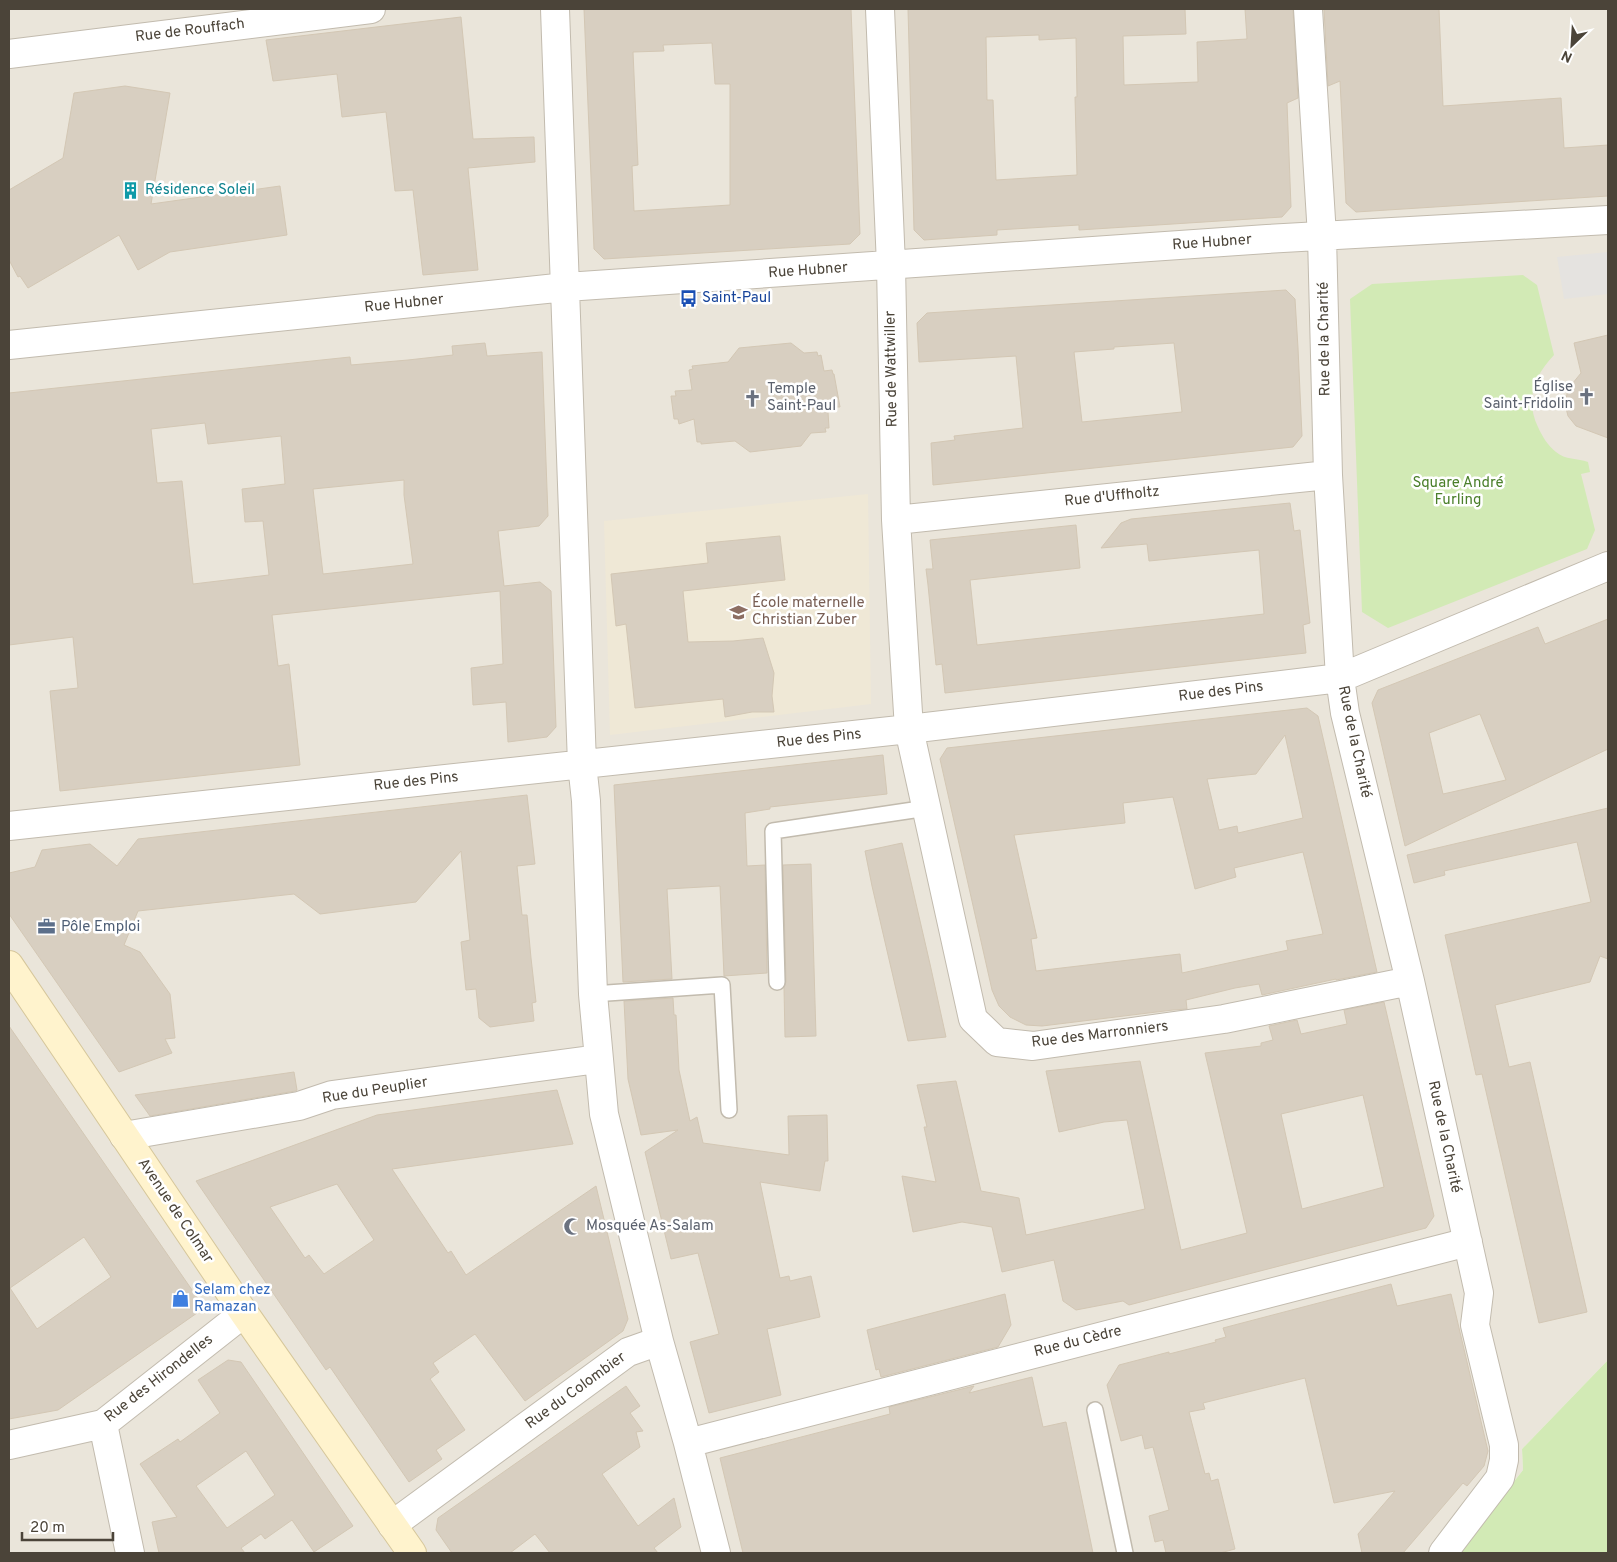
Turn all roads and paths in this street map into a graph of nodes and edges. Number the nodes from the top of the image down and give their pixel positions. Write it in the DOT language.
graph roads {
  1 [pos="371,9"];
  2 [pos="555,9"];
  3 [pos="880,9"];
  4 [pos="1308,9"];
  5 [pos="9,54"];
  6 [pos="1608,220"];
  7 [pos="1322,236"];
  8 [pos="891,266"];
  9 [pos="566,287"];
  10 [pos="9,345"];
  11 [pos="1328,475"];
  12 [pos="896,520"];
  13 [pos="1608,568"];
  14 [pos="1340,678"];
  15 [pos="909,729"];
  16 [pos="582,764"];
  17 [pos="927,808"];
  18 [pos="9,826"];
  19 [pos="9,965"];
  20 [pos="1410,981"];
  21 [pos="777,982"];
  22 [pos="593,994"];
  23 [pos="598,1059"];
  24 [pos="729,1110"];
  25 [pos="124,1136"];
  26 [pos="1468,1242"];
  27 [pos="244,1313"];
  28 [pos="659,1341"];
  29 [pos="1095,1410"];
  30 [pos="103,1424"];
  31 [pos="688,1443"];
  32 [pos="9,1445"];
  33 [pos="392,1525"];
  34 [pos="130,1553"];
  35 [pos="412,1553"];
  36 [pos="716,1553"];
  37 [pos="1125,1553"];
  38 [pos="1443,1553"];
  1 -- 5 [label="street, Rue de Rouffach"];
  2 -- 9 [label="street"];
  3 -- 8 [label="street, Rue de Wattwiller"];
  4 -- 7 [label="street, Rue de la Charité"];
  6 -- 7 [label="street, Rue Hubner"];
  7 -- 8 [label="street, Rue Hubner"];
  7 -- 11 [label="street, Rue de la Charité"];
  8 -- 9 [label="street, Rue Hubner"];
  8 -- 12 [label="street, Rue de Wattwiller"];
  9 -- 10 [label="street, Rue Hubner"];
  9 -- 16 [label="street"];
  11 -- 12 [label="street, Rue d'Uffholtz"];
  11 -- 14 [label="street, Rue de la Charité"];
  12 -- 15 [label="street, Rue de Wattwiller"];
  13 -- 14 [label="street, Rue des Pins"];
  14 -- 15 [label="street, Rue des Pins"];
  14 -- 20 [label="street, Rue de la Charité"];
  15 -- 16 [label="street, Rue des Pins"];
  15 -- 17 [label="street, Rue des Marronniers"];
  16 -- 18 [label="street, Rue des Pins"];
  16 -- 22 [label="street"];
  17 -- 20 [label="street, Rue des Marronniers"];
  17 -- 21 [label="lane"];
  19 -- 25 [label="main road, Avenue de Colmar"];
  20 -- 26 [label="street, Rue de la Charité"];
  22 -- 23 [label="street"];
  22 -- 24 [label="lane"];
  23 -- 25 [label="street, Rue du Peuplier"];
  23 -- 28 [label="street"];
  25 -- 27 [label="main road, Avenue de Colmar"];
  26 -- 31 [label="street, Rue du Cèdre"];
  26 -- 38 [label="street, Rue de la Charité"];
  27 -- 30 [label="street, Rue des Hirondelles"];
  27 -- 33 [label="main road, Avenue de Colmar"];
  28 -- 31 [label="street"];
  28 -- 33 [label="street, Rue du Colombier"];
  29 -- 37 [label="lane"];
  30 -- 32 [label="street, Rue des Hirondelles"];
  30 -- 34 [label="street"];
  31 -- 36 [label="street"];
  33 -- 35 [label="main road, Avenue de Colmar"];
}
